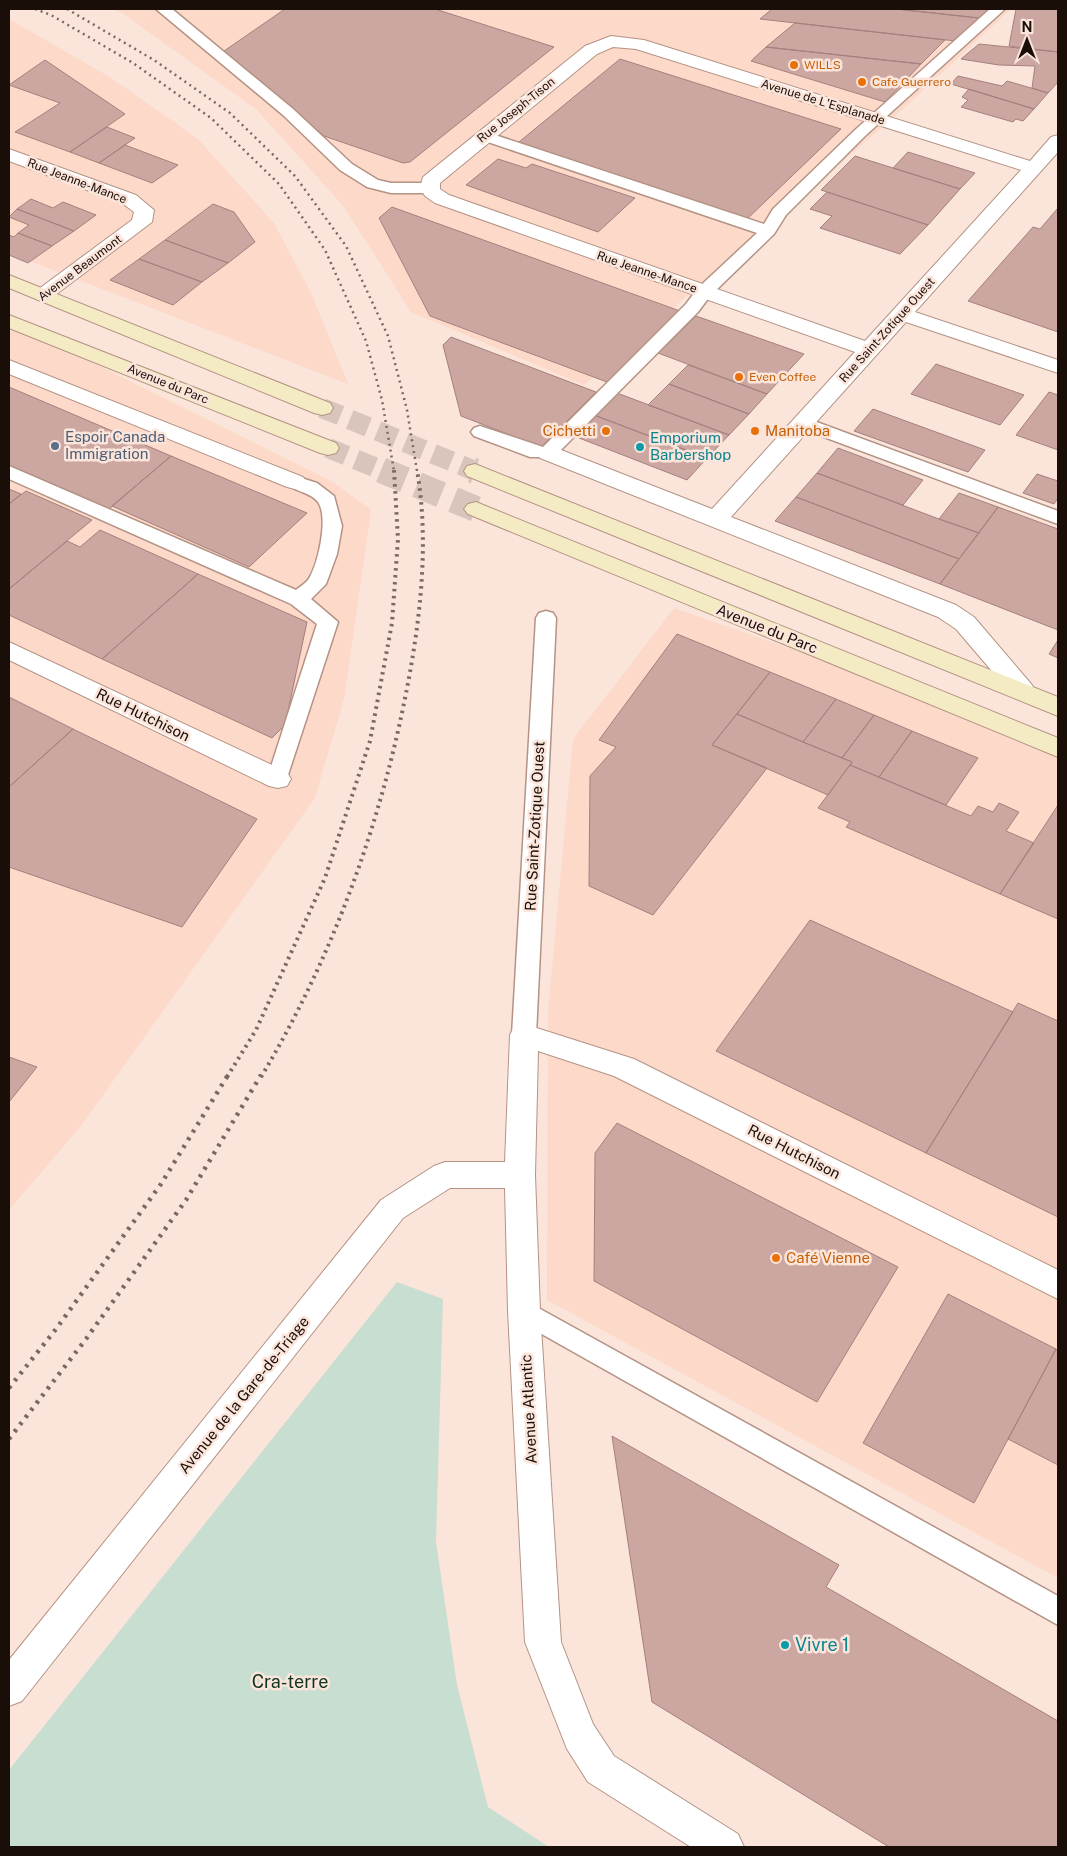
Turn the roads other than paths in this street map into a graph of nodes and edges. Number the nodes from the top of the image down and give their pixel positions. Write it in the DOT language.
graph roads {
  1 [pos="163,9"];
  2 [pos="998,9"];
  3 [pos="611,41"];
  4 [pos="878,119"];
  5 [pos="484,136"];
  6 [pos="1058,141"];
  7 [pos="9,155"];
  8 [pos="1033,168"];
  9 [pos="429,188"];
  10 [pos="144,210"];
  11 [pos="768,231"];
  12 [pos="9,281"];
  13 [pos="704,292"];
  14 [pos="43,295"];
  15 [pos="902,314"];
  16 [pos="9,321"];
  17 [pos="869,350"];
  18 [pos="9,366"];
  19 [pos="1058,367"];
  20 [pos="322,408"];
  21 [pos="803,423"];
  22 [pos="480,432"];
  23 [pos="328,448"];
  24 [pos="548,453"];
  25 [pos="475,471"];
  26 [pos="9,472"];
  27 [pos="295,482"];
  28 [pos="476,509"];
  29 [pos="1058,518"];
  30 [pos="716,519"];
  31 [pos="298,599"];
  32 [pos="546,618"];
  33 [pos="9,650"];
  34 [pos="1022,691"];
  35 [pos="1058,706"];
  36 [pos="1058,748"];
  37 [pos="278,779"];
  38 [pos="524,1035"];
  39 [pos="520,1175"];
  40 [pos="1058,1285"];
  41 [pos="524,1311"];
  42 [pos="1058,1611"];
  43 [pos="9,1688"];
  44 [pos="726,1847"];
  1 -- 9 [label="lane"];
  2 -- 4 [label="lane"];
  3 -- 4 [label="street, Avenue de L'Esplanade"];
  3 -- 5 [label="street, Rue Joseph-Tison"];
  4 -- 8 [label="street, Avenue de L'Esplanade"];
  4 -- 11 [label="lane"];
  5 -- 9 [label="street, Rue Joseph-Tison"];
  5 -- 11 [label="lane"];
  6 -- 8 [label="street, Rue Saint-Zotique Ouest"];
  7 -- 10 [label="street, Rue Jeanne-Mance"];
  8 -- 15 [label="street, Rue Saint-Zotique Ouest"];
  9 -- 13 [label="street, Rue Jeanne-Mance"];
  10 -- 14 [label="street, Avenue Beaumont"];
  11 -- 13 [label="lane"];
  12 -- 14 [label="main road"];
  13 -- 17 [label="street, Rue Jeanne-Mance"];
  13 -- 24 [label="lane"];
  14 -- 16 [label="main road, Avenue Beaumont"];
  14 -- 20 [label="main road"];
  15 -- 17 [label="street, Rue Saint-Zotique Ouest"];
  15 -- 19 [label="street"];
  16 -- 23 [label="main road, Avenue du Parc"];
  17 -- 21 [label="street, Rue Saint-Zotique Ouest"];
  18 -- 27 [label="street"];
  21 -- 29 [label="lane"];
  21 -- 30 [label="street, Rue Saint-Zotique Ouest"];
  22 -- 24 [label="lane"];
  24 -- 30 [label="street"];
  25 -- 34 [label="main road"];
  26 -- 31 [label="lane"];
  27 -- 31 [label="lane"];
  28 -- 36 [label="main road, Avenue du Parc"];
  30 -- 34 [label="street"];
  31 -- 37 [label="lane"];
  32 -- 38 [label="lane, Rue Saint-Zotique Ouest"];
  33 -- 37 [label="street, Rue Hutchison"];
  34 -- 35 [label="main road"];
  38 -- 39 [label="street, Avenue Atlantic"];
  38 -- 40 [label="street, Rue Hutchison"];
  39 -- 41 [label="street, Avenue Atlantic"];
  39 -- 43 [label="street, Avenue de la Gare-de-Triage"];
  41 -- 42 [label="lane"];
  41 -- 44 [label="street, Avenue Atlantic"];
}
